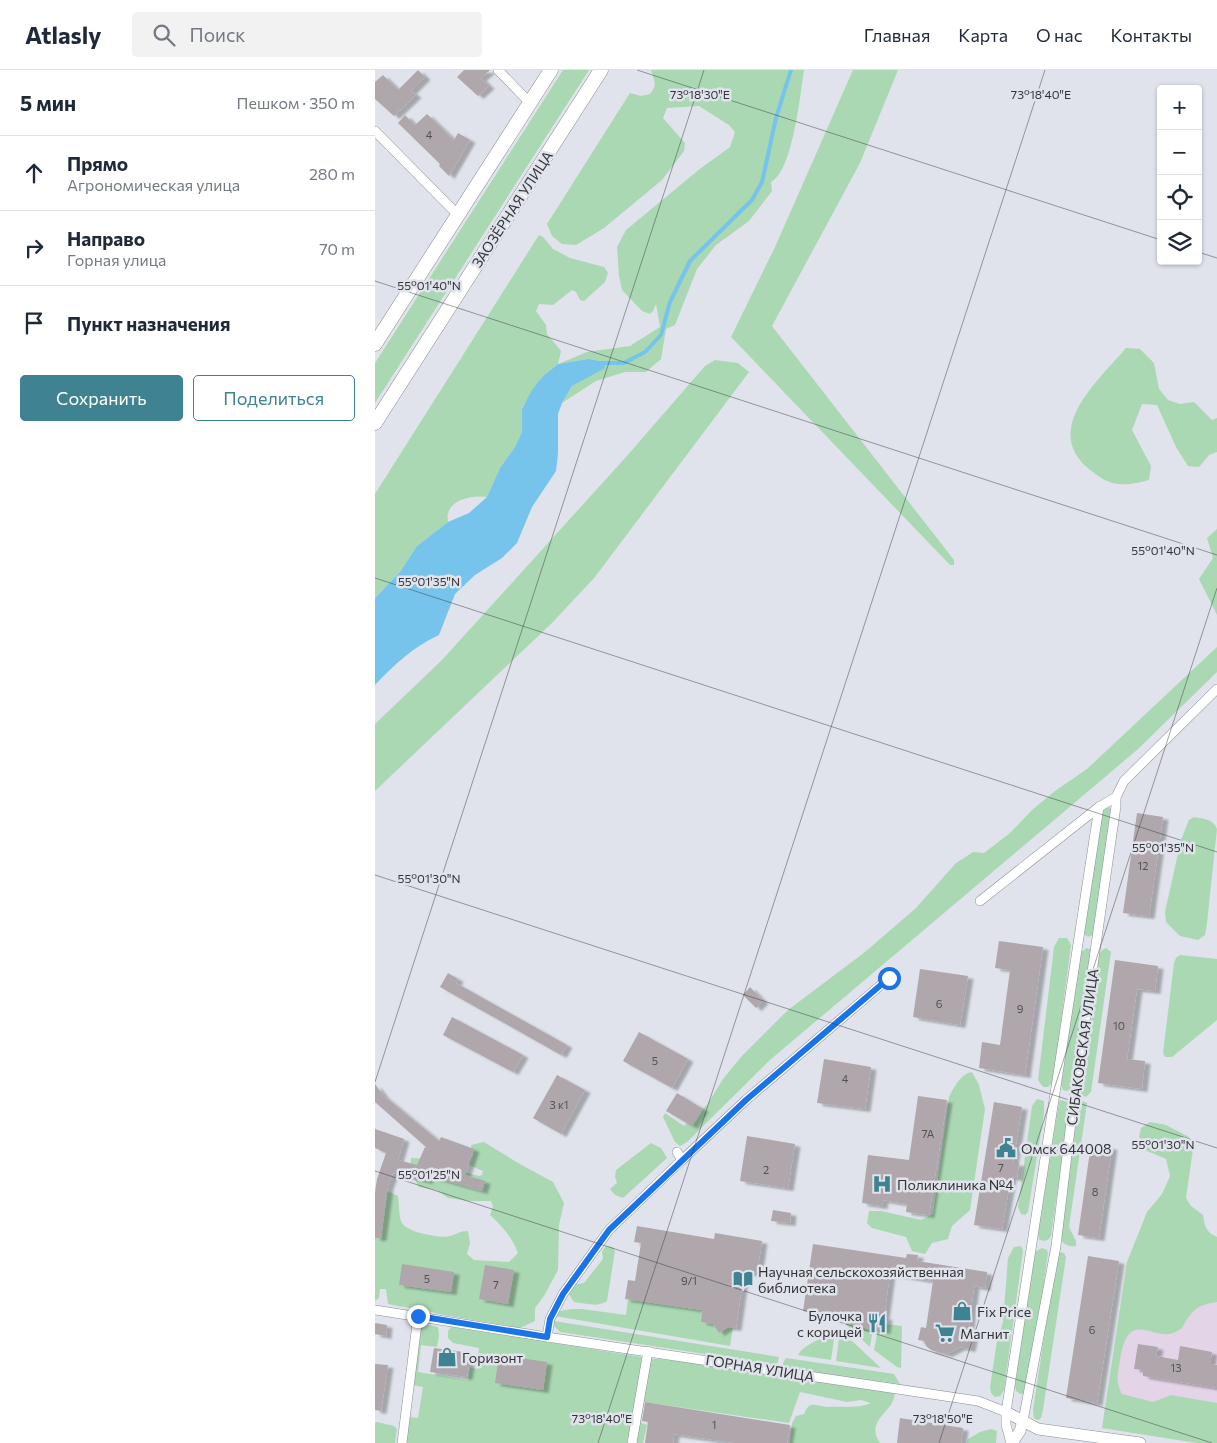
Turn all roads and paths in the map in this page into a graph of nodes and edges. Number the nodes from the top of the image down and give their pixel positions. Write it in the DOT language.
graph roads {
  1 [pos="498,70"];
  2 [pos="551,70"];
  3 [pos="601,70"];
  4 [pos="529,102"];
  5 [pos="375,131"];
  6 [pos="457,214"];
  7 [pos="375,344"];
  8 [pos="375,423"];
  9 [pos="1217,689"];
  10 [pos="1116,797"];
  11 [pos="1099,807"];
  12 [pos="980,901"];
  13 [pos="889,978"];
  14 [pos="375,1310"];
  15 [pos="418,1316"];
  16 [pos="547,1337"];
  17 [pos="648,1351"];
  18 [pos="1006,1412"];
  19 [pos="1023,1422"];
  20 [pos="403,1443"];
  21 [pos="633,1443"];
  22 [pos="1012,1443"];
  23 [pos="1140,1443"];
  1 -- 4 [label="street"];
  2 -- 4 [label="main road"];
  3 -- 8 [label="main road, ЗАОЗЁРНАЯ УЛИЦА"];
  4 -- 6 [label="main road"];
  5 -- 6 [label="street"];
  6 -- 7 [label="main road"];
  9 -- 10 [label="street"];
  10 -- 11 [label="street"];
  10 -- 19 [label="street, СИБАКОВСКАЯ УЛИЦА"];
  11 -- 12 [label="street"];
  11 -- 18 [label="street, СИБАКОВСКАЯ УЛИЦА"];
  13 -- 16 [label="street"];
  14 -- 15 [label="street, ГОРНАЯ УЛИЦА"];
  15 -- 16 [label="street, ГОРНАЯ УЛИЦА"];
  15 -- 20 [label="street"];
  16 -- 17 [label="street, ГОРНАЯ УЛИЦА"];
  17 -- 18 [label="street, ГОРНАЯ УЛИЦА"];
  17 -- 21 [label="street"];
  18 -- 19 [label="street, ГОРНАЯ УЛИЦА"];
  18 -- 22 [label="street, СИБАКОВСКАЯ УЛИЦА"];
  19 -- 22 [label="street, СИБАКОВСКАЯ УЛИЦА"];
  19 -- 23 [label="street, ГОРНАЯ УЛИЦА"];
}
